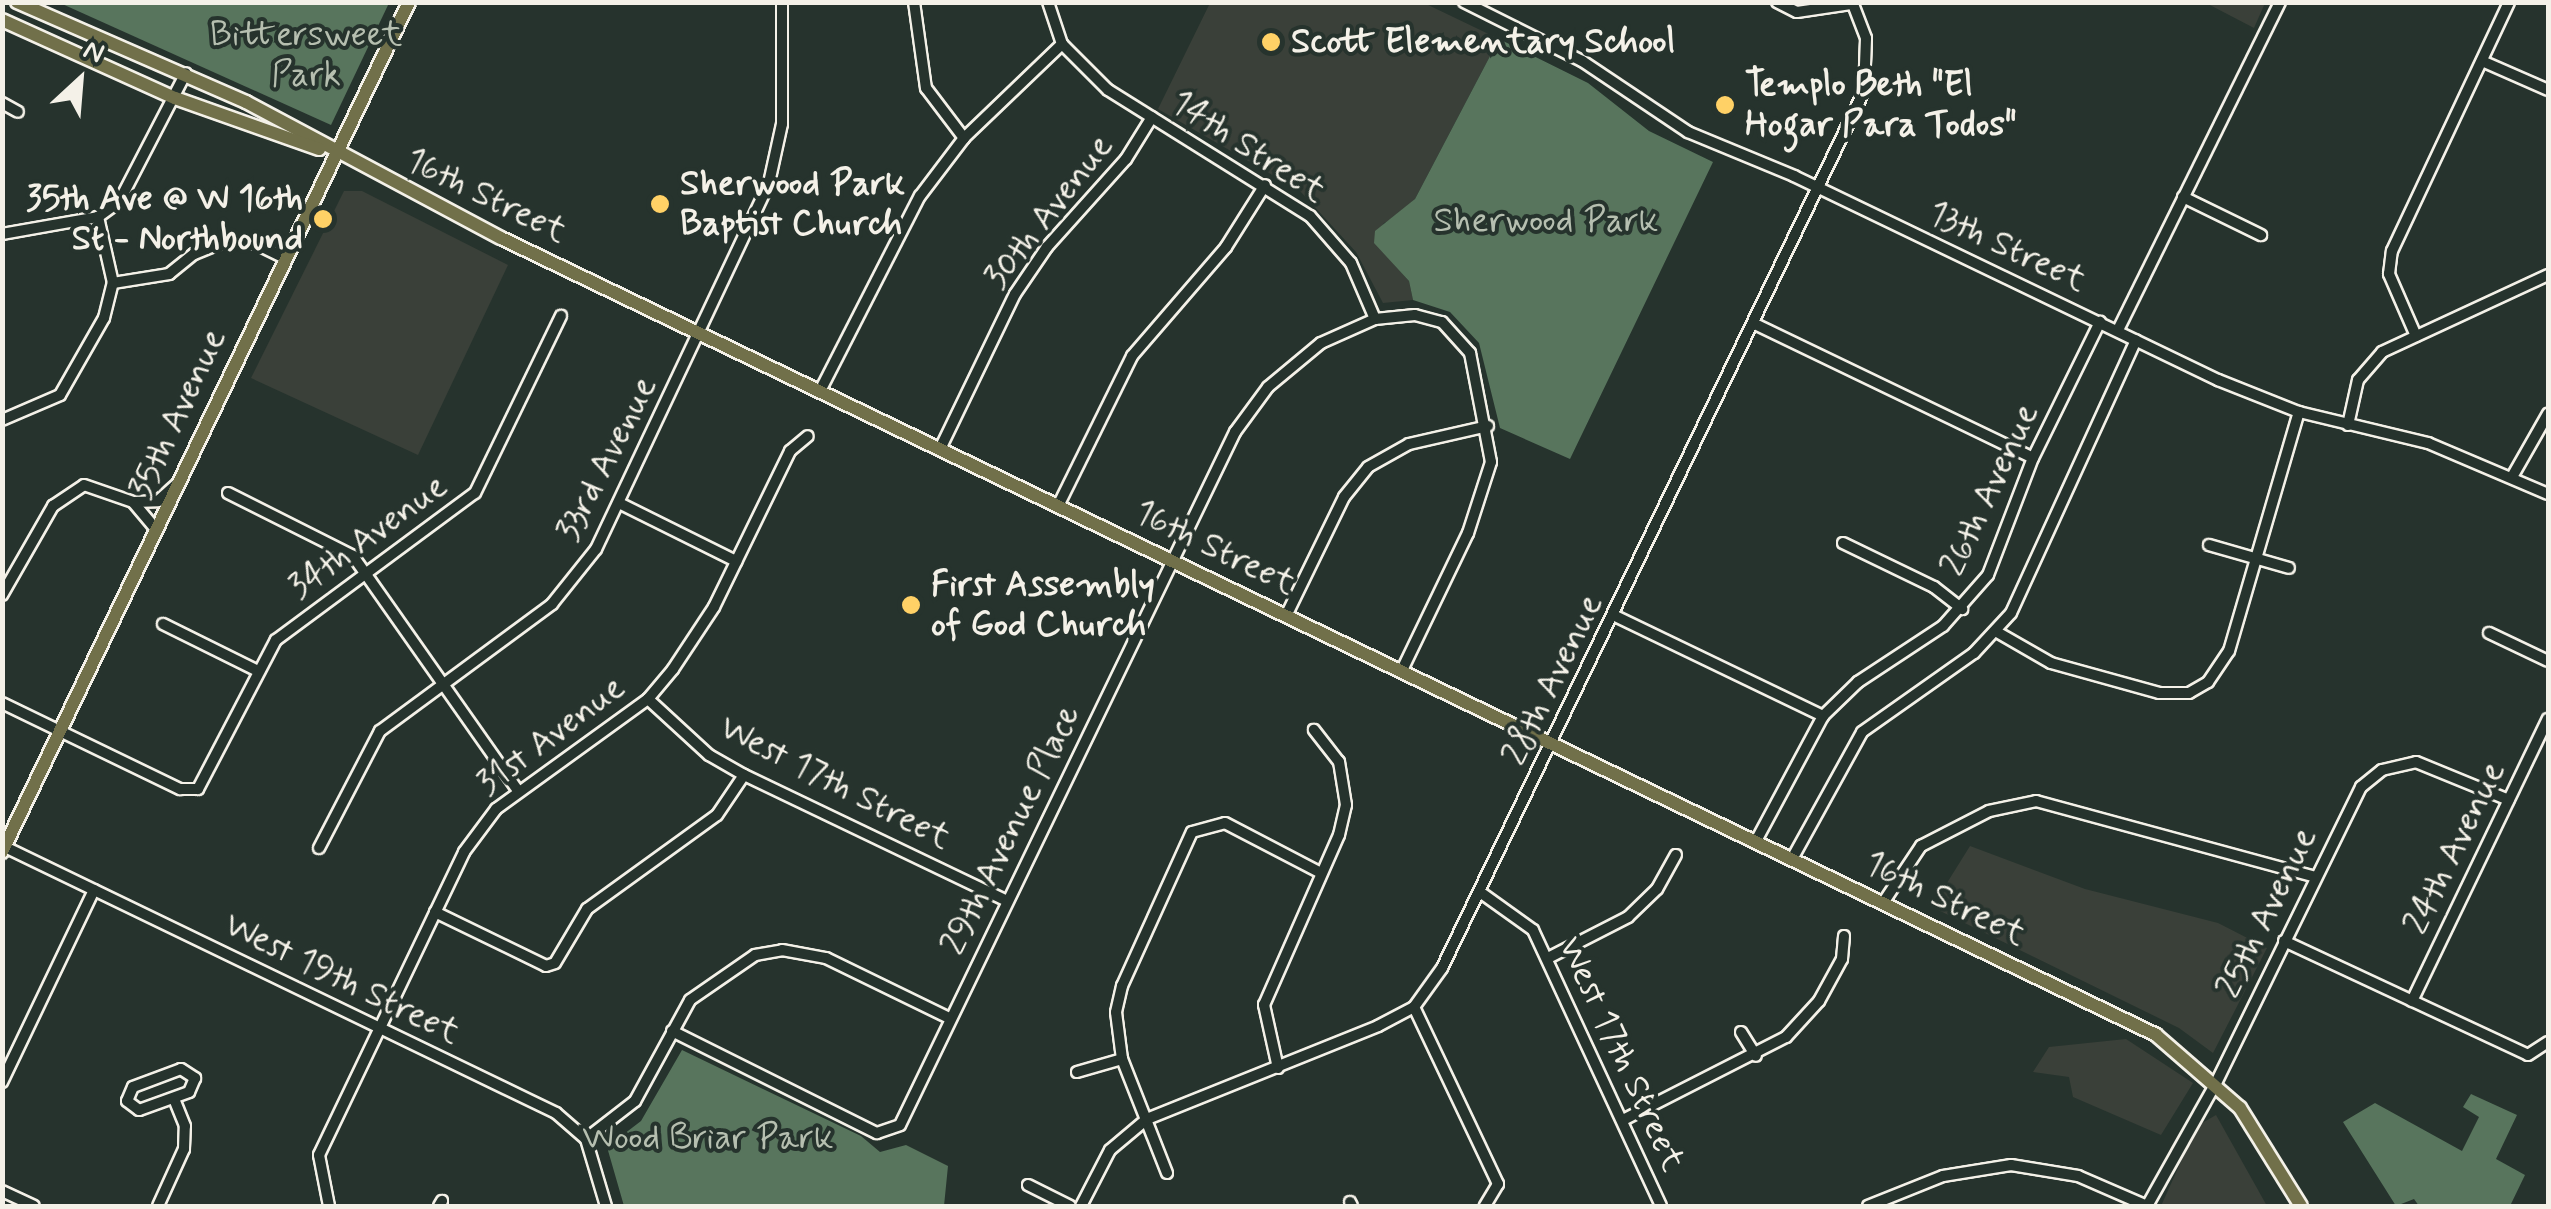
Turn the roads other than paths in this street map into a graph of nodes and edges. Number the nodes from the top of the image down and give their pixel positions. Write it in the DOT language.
graph roads {
  1 [pos="16,2"];
  2 [pos="410,2"];
  3 [pos="782,2"];
  4 [pos="914,2"];
  5 [pos="1048,2"];
  6 [pos="1464,2"];
  7 [pos="1778,2"];
  8 [pos="2280,2"];
  9 [pos="2509,2"];
  10 [pos="1852,3"];
  11 [pos="1800,7"];
  12 [pos="2,20"];
  13 [pos="1062,44"];
  14 [pos="2482,61"];
  15 [pos="186,73"];
  16 [pos="2548,90"];
  17 [pos="175,98"];
  18 [pos="2,103"];
  19 [pos="18,112"];
  20 [pos="1152,117"];
  21 [pos="964,138"];
  22 [pos="336,154"];
  23 [pos="1265,184"];
  24 [pos="1819,188"];
  25 [pos="2183,197"];
  26 [pos="98,216"];
  27 [pos="2,234"];
  28 [pos="2261,235"];
  29 [pos="285,258"];
  30 [pos="2548,274"];
  31 [pos="113,283"];
  32 [pos="561,316"];
  33 [pos="1376,319"];
  34 [pos="2100,322"];
  35 [pos="1756,325"];
  36 [pos="2118,330"];
  37 [pos="701,334"];
  38 [pos="2416,336"];
  39 [pos="2136,340"];
  40 [pos="820,391"];
  41 [pos="2299,412"];
  42 [pos="2548,414"];
  43 [pos="2,420"];
  44 [pos="2348,425"];
  45 [pos="1488,426"];
  46 [pos="808,436"];
  47 [pos="940,449"];
  48 [pos="2034,458"];
  49 [pos="2512,477"];
  50 [pos="177,484"];
  51 [pos="228,494"];
  52 [pos="2548,494"];
  53 [pos="133,502"];
  54 [pos="619,503"];
  55 [pos="1058,506"];
  56 [pos="156,530"];
  57 [pos="1843,543"];
  58 [pos="2209,545"];
  59 [pos="2256,559"];
  60 [pos="1172,560"];
  61 [pos="736,561"];
  62 [pos="2290,568"];
  63 [pos="369,573"];
  64 [pos="2,595"];
  65 [pos="1962,609"];
  66 [pos="1286,616"];
  67 [pos="1615,616"];
  68 [pos="163,624"];
  69 [pos="1997,632"];
  70 [pos="2489,633"];
  71 [pos="2548,662"];
  72 [pos="258,671"];
  73 [pos="1401,672"];
  74 [pos="445,683"];
  75 [pos="648,699"];
  76 [pos="2,703"];
  77 [pos="1822,716"];
  78 [pos="2548,719"];
  79 [pos="1314,730"];
  80 [pos="60,731"];
  81 [pos="1553,744"];
  82 [pos="744,774"];
  83 [pos="518,791"];
  84 [pos="2509,800"];
  85 [pos="1756,842"];
  86 [pos="319,848"];
  87 [pos="4,849"];
  88 [pos="1676,855"];
  89 [pos="1792,859"];
  90 [pos="1322,874"];
  91 [pos="2315,877"];
  92 [pos="94,890"];
  93 [pos="1480,892"];
  94 [pos="1007,901"];
  95 [pos="1883,902"];
  96 [pos="435,912"];
  97 [pos="1844,936"];
  98 [pos="2284,940"];
  99 [pos="1548,958"];
  100 [pos="2412,1001"];
  101 [pos="1414,1007"];
  102 [pos="950,1018"];
  103 [pos="380,1027"];
  104 [pos="672,1031"];
  105 [pos="1741,1032"];
  106 [pos="2548,1042"];
  107 [pos="1756,1056"];
  108 [pos="1122,1059"];
  109 [pos="1278,1068"];
  110 [pos="1077,1072"];
  111 [pos="2,1082"];
  112 [pos="2216,1083"];
  113 [pos="174,1099"];
  114 [pos="1147,1119"];
  115 [pos="1623,1120"];
  116 [pos="586,1139"];
  117 [pos="1166,1174"];
  118 [pos="1028,1184"];
  119 [pos="2,1191"];
  120 [pos="34,1206"];
  121 [pos="158,1206"];
  122 [pos="329,1206"];
  123 [pos="606,1206"];
  124 [pos="1070,1206"];
  125 [pos="1081,1206"];
  126 [pos="1484,1206"];
  127 [pos="1661,1206"];
  128 [pos="1868,1206"];
  129 [pos="2147,1206"];
  130 [pos="2301,1206"];
  1 -- 15 [label="main road, 16th Street"];
  2 -- 22 [label="main road, 35th Avenue"];
  3 -- 37 [label="street, 33rd Avenue"];
  4 -- 21 [label="street"];
  5 -- 13 [label="street"];
  6 -- 24 [label="street, 13th Street"];
  7 -- 11 [label="street"];
  8 -- 25 [label="street"];
  9 -- 14 [label="street"];
  10 -- 11 [label="street"];
  10 -- 24 [label="street, 28th Avenue"];
  12 -- 17 [label="main road, 16th Street"];
  13 -- 20 [label="street, 14th Street"];
  13 -- 21 [label="street"];
  14 -- 16 [label="street"];
  14 -- 38 [label="street"];
  15 -- 17 [label="street"];
  15 -- 22 [label="main road, 16th Street"];
  17 -- 22 [label="main road, 16th Street"];
  17 -- 26 [label="street"];
  18 -- 19 [label="street"];
  20 -- 23 [label="street, 14th Street"];
  20 -- 47 [label="street, 30th Avenue"];
  21 -- 40 [label="street"];
  22 -- 29 [label="main road, 35th Avenue"];
  22 -- 37 [label="main road, 16th Street"];
  23 -- 33 [label="street, 14th Street"];
  23 -- 55 [label="street"];
  24 -- 34 [label="street, 13th Street"];
  24 -- 35 [label="street, 28th Avenue"];
  25 -- 28 [label="street"];
  25 -- 36 [label="street"];
  26 -- 27 [label="street"];
  26 -- 31 [label="street"];
  29 -- 31 [label="street"];
  29 -- 50 [label="main road, 35th Avenue"];
  30 -- 38 [label="street"];
  31 -- 43 [label="street"];
  32 -- 63 [label="street, 34th Avenue"];
  33 -- 45 [label="street, 29th Avenue Place"];
  33 -- 60 [label="street, 29th Avenue Place"];
  34 -- 36 [label="street, 13th Street"];
  34 -- 48 [label="street, 26th Avenue"];
  35 -- 48 [label="street"];
  35 -- 67 [label="street, 28th Avenue"];
  36 -- 39 [label="street, 13th Street"];
  37 -- 40 [label="main road, 16th Street"];
  37 -- 54 [label="street, 33rd Avenue"];
  38 -- 44 [label="street"];
  39 -- 41 [label="street, 13th Street"];
  39 -- 69 [label="street"];
  40 -- 47 [label="main road, 16th Street"];
  41 -- 44 [label="street, 13th Street"];
  41 -- 59 [label="street"];
  42 -- 49 [label="street"];
  44 -- 49 [label="street, 13th Street"];
  45 -- 66 [label="street"];
  45 -- 73 [label="street, 29th Avenue Place"];
  46 -- 61 [label="street, 31st Avenue"];
  47 -- 55 [label="main road, 16th Street"];
  48 -- 65 [label="street, 26th Avenue"];
  49 -- 52 [label="street, 13th Street"];
  50 -- 53 [label="street"];
  50 -- 56 [label="main road, 35th Avenue"];
  51 -- 63 [label="street"];
  53 -- 56 [label="street"];
  53 -- 64 [label="street"];
  54 -- 61 [label="street"];
  54 -- 74 [label="street, 33rd Avenue"];
  55 -- 60 [label="main road, 16th Street"];
  56 -- 80 [label="main road, 35th Avenue"];
  57 -- 65 [label="street"];
  58 -- 59 [label="street"];
  59 -- 62 [label="street"];
  59 -- 69 [label="street"];
  60 -- 66 [label="main road, 16th Street"];
  60 -- 94 [label="street, 29th Avenue Place"];
  61 -- 75 [label="street, 31st Avenue"];
  63 -- 72 [label="street, 34th Avenue"];
  63 -- 74 [label="street"];
  65 -- 77 [label="street, 26th Avenue"];
  66 -- 73 [label="main road, 16th Street"];
  67 -- 77 [label="street"];
  67 -- 81 [label="street, 28th Avenue"];
  68 -- 72 [label="street"];
  69 -- 89 [label="street"];
  70 -- 71 [label="street"];
  72 -- 80 [label="street, 34th Avenue"];
  73 -- 81 [label="main road, 16th Street"];
  74 -- 83 [label="street"];
  74 -- 86 [label="street, 33rd Avenue"];
  75 -- 82 [label="street, West 17th Street"];
  75 -- 83 [label="street, 31st Avenue"];
  76 -- 80 [label="street"];
  77 -- 85 [label="street, 26th Avenue"];
  78 -- 84 [label="street, 24th Avenue"];
  79 -- 90 [label="street"];
  80 -- 87 [label="main road, 35th Avenue"];
  81 -- 85 [label="main road, 16th Street"];
  81 -- 93 [label="street, 28th Avenue"];
  82 -- 94 [label="street, West 17th Street"];
  82 -- 96 [label="street"];
  83 -- 96 [label="street, 31st Avenue"];
  84 -- 91 [label="street, 25th Avenue"];
  84 -- 100 [label="street, 24th Avenue"];
  85 -- 89 [label="main road, 16th Street"];
  87 -- 92 [label="street, West 19th Street"];
  88 -- 99 [label="street"];
  89 -- 95 [label="main road, 16th Street"];
  90 -- 108 [label="street"];
  90 -- 109 [label="street"];
  91 -- 95 [label="street"];
  91 -- 98 [label="street, 25th Avenue"];
  92 -- 103 [label="street, West 19th Street"];
  92 -- 111 [label="street"];
  93 -- 99 [label="street, West 17th Street"];
  93 -- 101 [label="street, 28th Avenue"];
  94 -- 102 [label="street, 29th Avenue Place"];
  95 -- 112 [label="main road, 16th Street"];
  96 -- 103 [label="street, 31st Avenue"];
  97 -- 107 [label="street"];
  98 -- 100 [label="street"];
  98 -- 112 [label="street, 25th Avenue"];
  99 -- 115 [label="street, West 17th Street"];
  100 -- 106 [label="street"];
  101 -- 109 [label="street"];
  101 -- 126 [label="street"];
  102 -- 104 [label="street"];
  102 -- 104 [label="street, 29th Avenue Place"];
  103 -- 116 [label="street, West 19th Street"];
  103 -- 122 [label="street, 31st Avenue"];
  104 -- 116 [label="street"];
  105 -- 107 [label="street"];
  107 -- 115 [label="street"];
  108 -- 110 [label="street"];
  108 -- 114 [label="street"];
  109 -- 114 [label="street"];
  112 -- 129 [label="street, 25th Avenue"];
  112 -- 130 [label="main road, 16th Street"];
  113 -- 113 [label="street"];
  113 -- 121 [label="street"];
  114 -- 117 [label="street"];
  114 -- 125 [label="street"];
  115 -- 127 [label="street, West 17th Street"];
  116 -- 123 [label="street"];
  118 -- 124 [label="street"];
  119 -- 120 [label="street"];
  128 -- 129 [label="street"];
}
